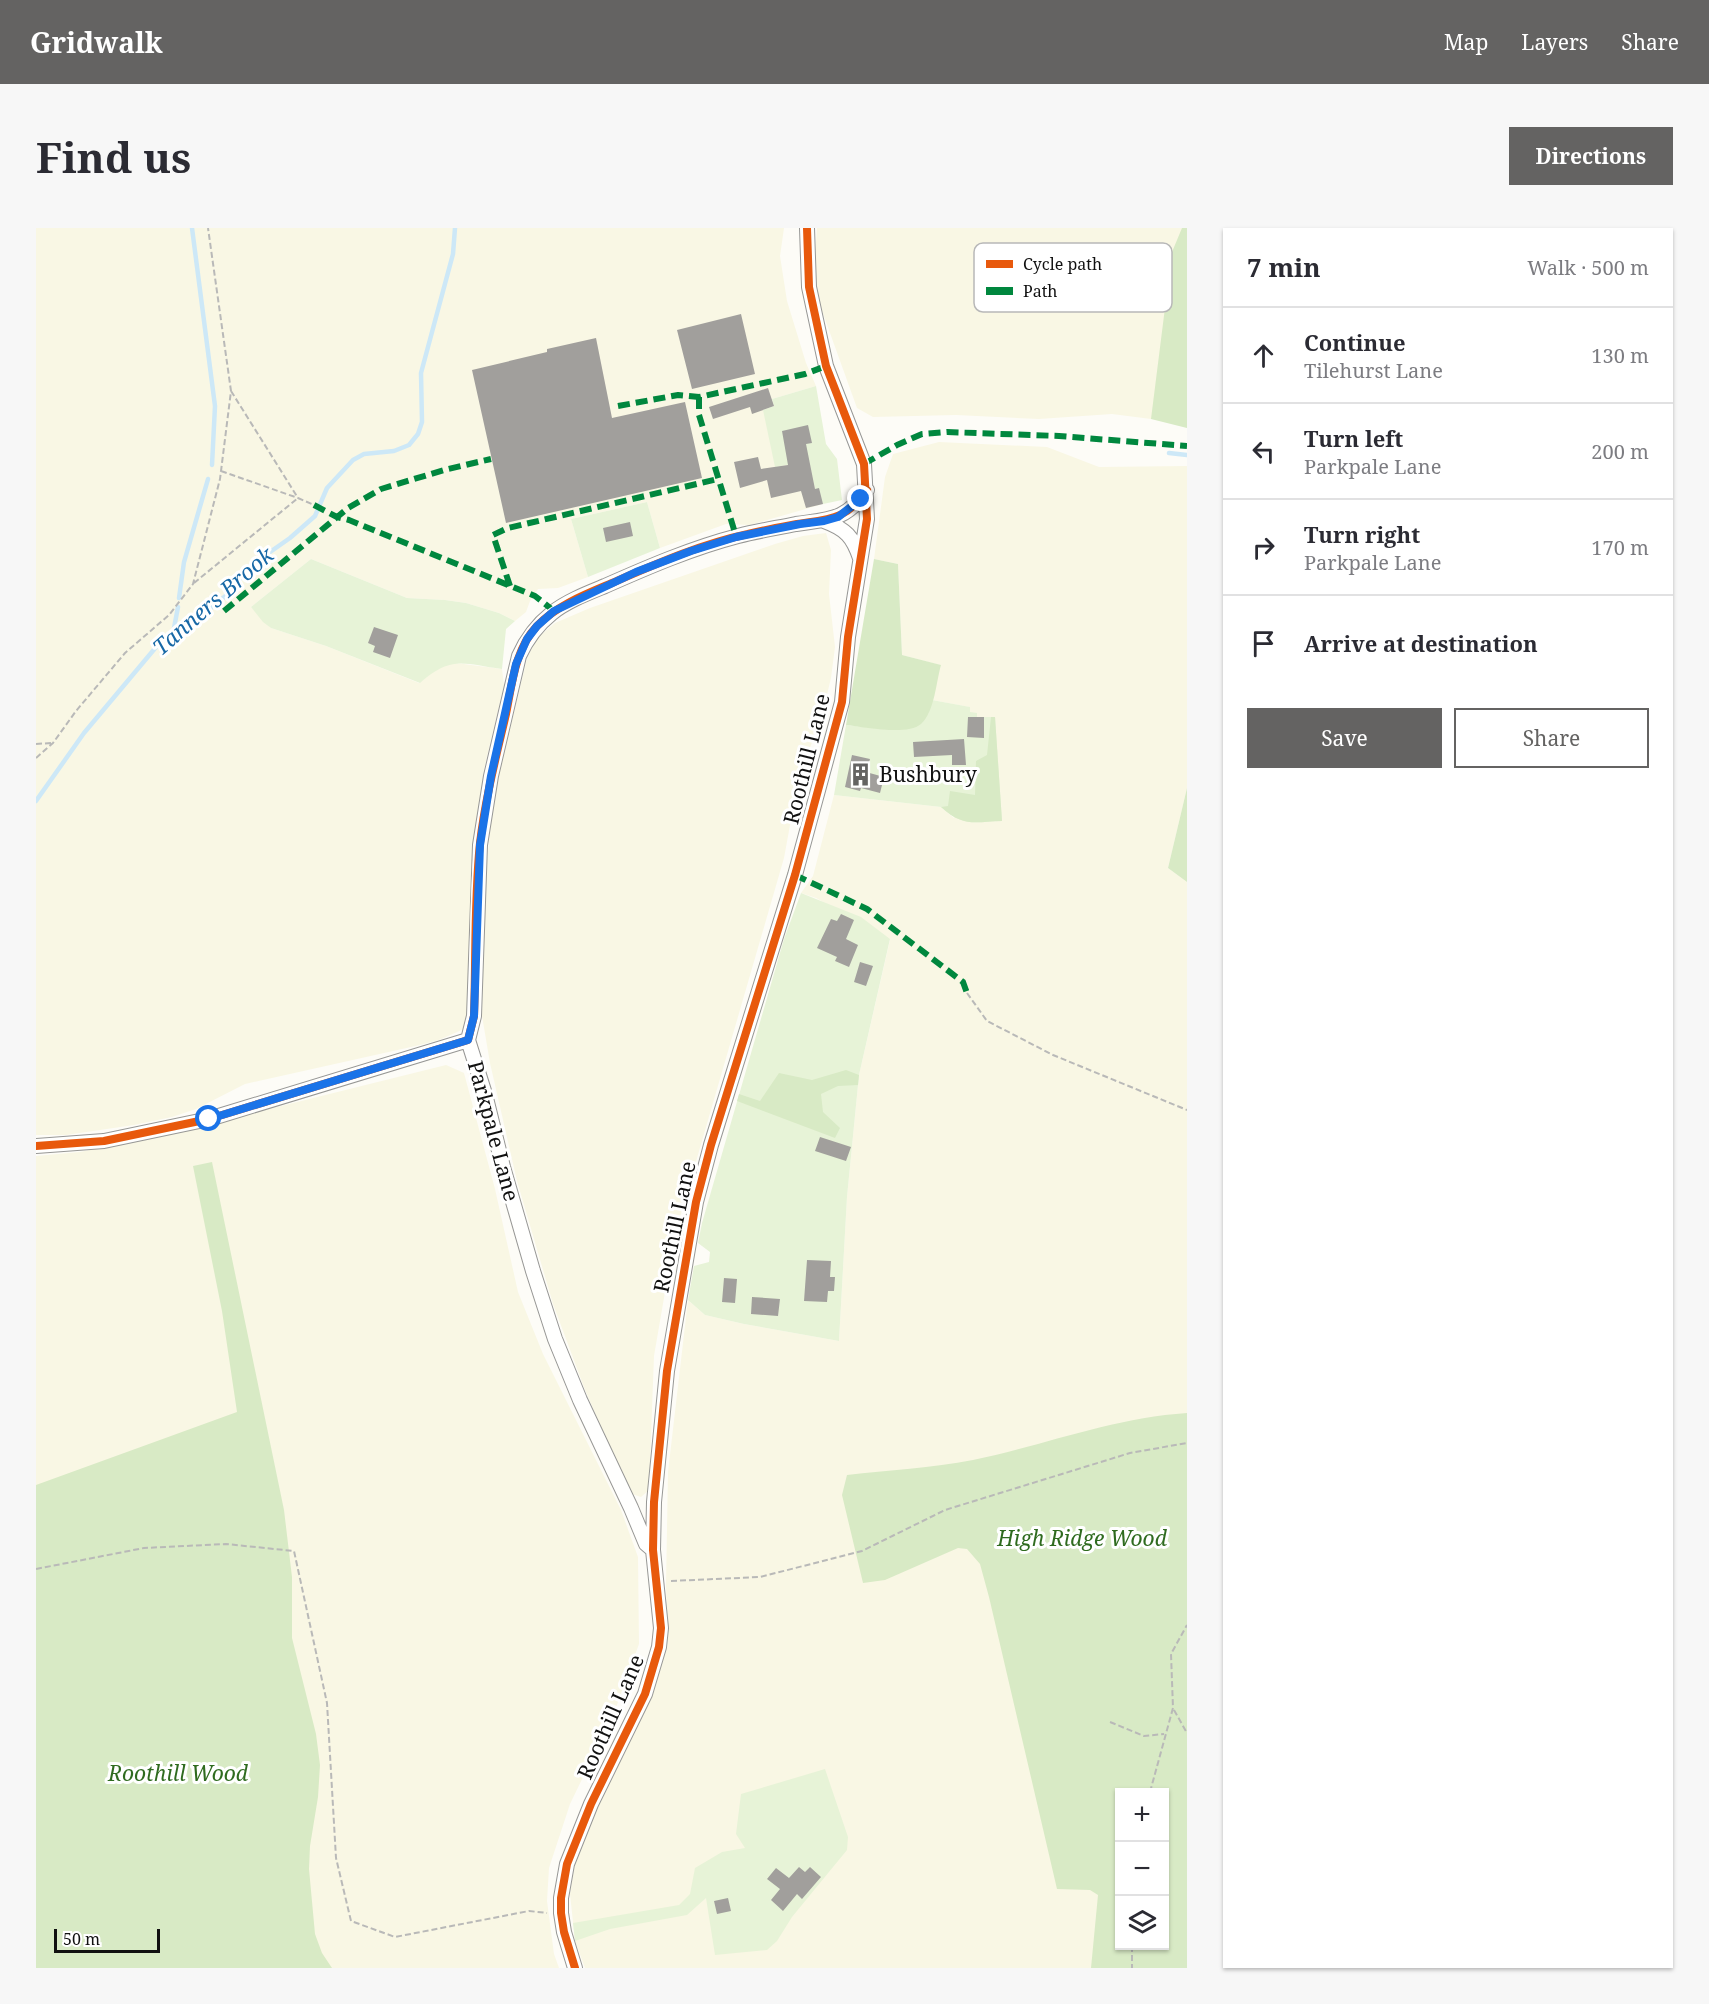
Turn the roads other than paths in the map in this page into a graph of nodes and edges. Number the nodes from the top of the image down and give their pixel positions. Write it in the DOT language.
graph roads {
  1 [pos="807,228"];
  2 [pos="867,490"];
  3 [pos="824,521"];
  4 [pos="860,559"];
  5 [pos="468,1040"];
  6 [pos="36,1146"];
  7 [pos="654,1502"];
  8 [pos="631,1508"];
  9 [pos="653,1550"];
  10 [pos="575,1968"];
  1 -- 2 [label="street, Roothill Lane"];
  2 -- 3 [label="street, Parkpale Lane"];
  2 -- 4 [label="street, Roothill Lane"];
  3 -- 4 [label="street"];
  3 -- 5 [label="street, Parkpale Lane"];
  4 -- 7 [label="street, Roothill Lane"];
  5 -- 6 [label="street"];
  5 -- 8 [label="street, Parkpale Lane"];
  7 -- 8 [label="street"];
  7 -- 9 [label="street, Roothill Lane"];
  8 -- 9 [label="street, Parkpale Lane"];
  9 -- 10 [label="street, Roothill Lane"];
}
